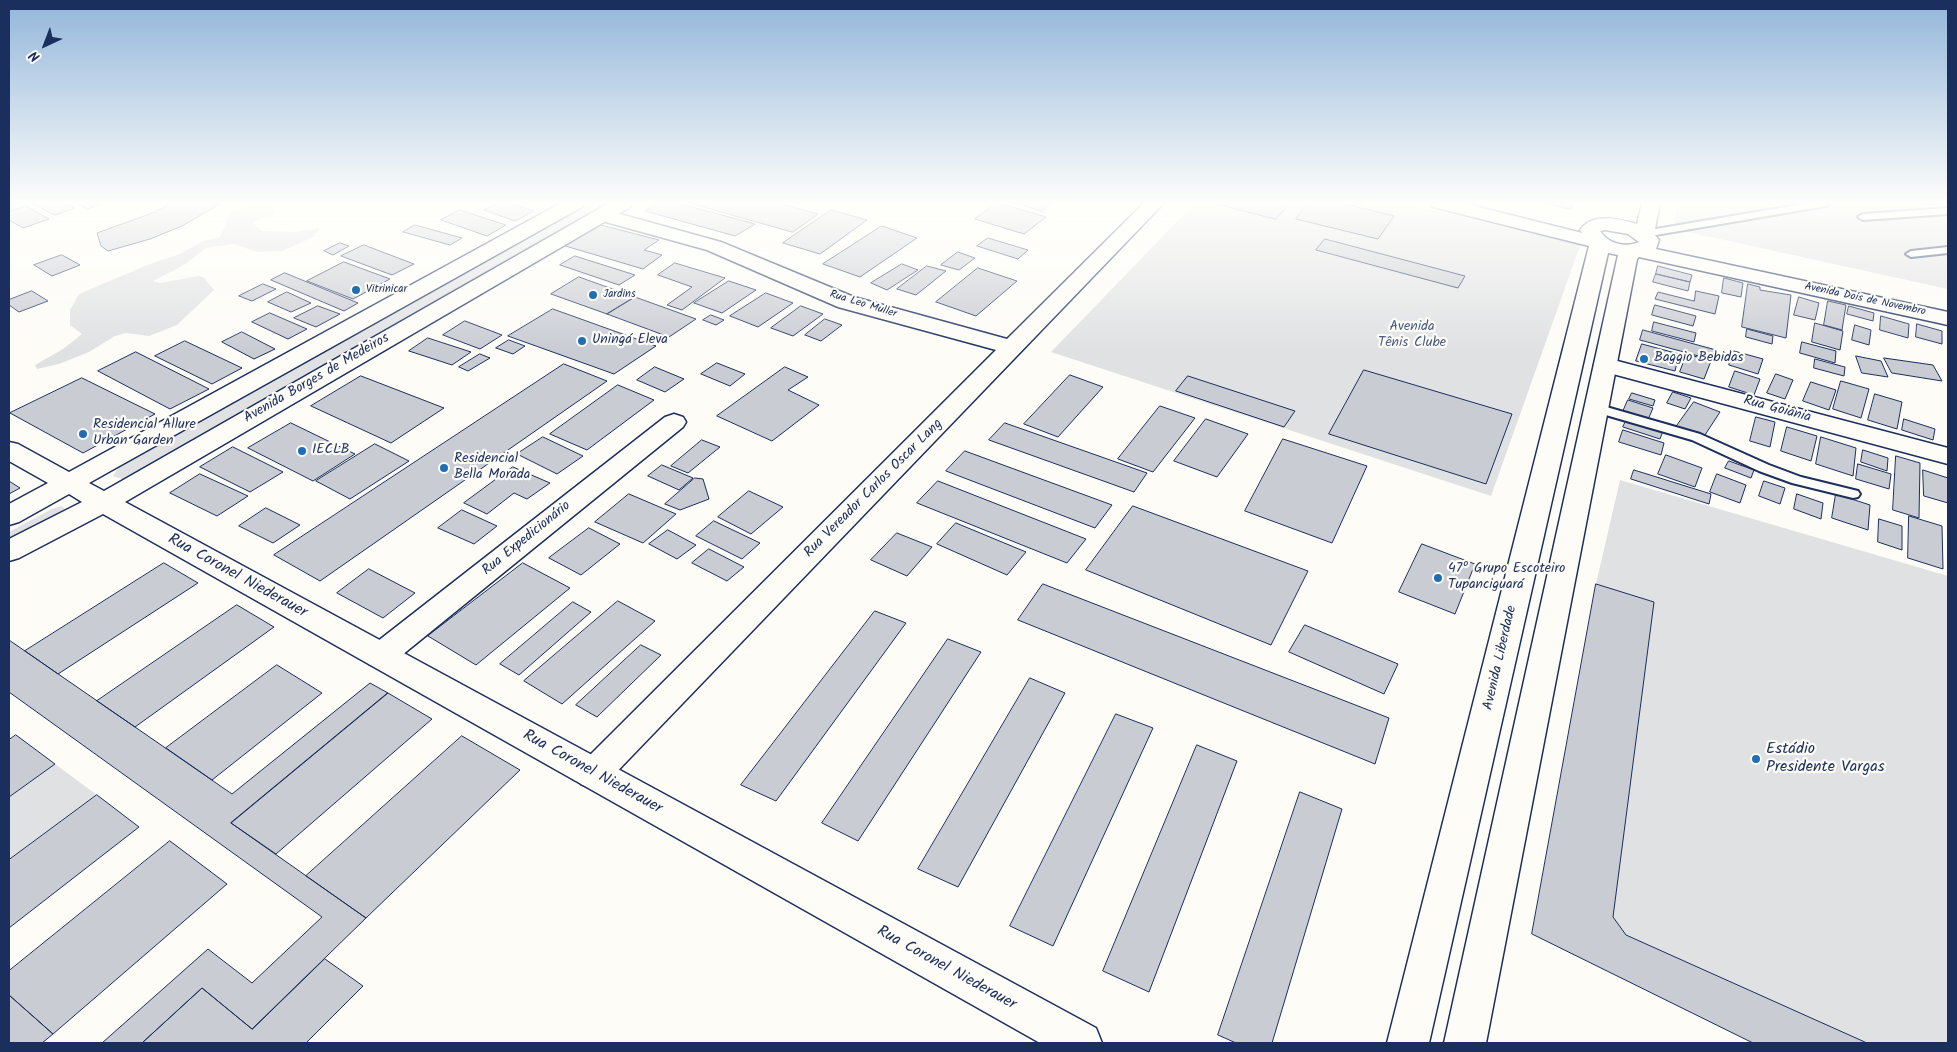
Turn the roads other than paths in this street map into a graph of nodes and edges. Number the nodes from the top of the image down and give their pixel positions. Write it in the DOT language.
graph roads {
  1 [pos="487,252"];
  2 [pos="538,252"];
  3 [pos="728,252"];
  4 [pos="1107,252"];
  5 [pos="1597,252"];
  6 [pos="1631,252"];
  7 [pos="1680,252"];
  8 [pos="1690,252"];
  9 [pos="1929,252"];
  10 [pos="1911,254"];
  11 [pos="1948,303"];
  12 [pos="1948,318"];
  13 [pos="1013,348"];
  14 [pos="1606,365"];
  15 [pos="1596,408"];
  16 [pos="674,422"];
  17 [pos="9,450"];
  18 [pos="1948,456"];
  19 [pos="69,484"];
  20 [pos="1853,494"];
  21 [pos="102,503"];
  22 [pos="9,516"];
  23 [pos="9,551"];
  24 [pos="380,656"];
  25 [pos="594,774"];
  26 [pos="1081,1043"];
  27 [pos="1408,1043"];
  28 [pos="1465,1043"];
  1 -- 19 [label="street, Avenida Borges de Medeiros"];
  2 -- 21 [label="street, Avenida Borges de Medeiros"];
  3 -- 13 [label="street, Rua Leo Muller"];
  4 -- 13 [label="street, Rua Vereador Carlos Oscar Lang"];
  5 -- 27 [label="street, Avenida Liberdade"];
  6 -- 14 [label="street"];
  7 -- 12 [label="street, Avenida Dois de Novembro"];
  8 -- 11 [label="street, Avenida Dois de Novembro"];
  9 -- 10 [label="lane"];
  13 -- 25 [label="street, Rua Vereador Carlos Oscar Lang"];
  14 -- 15 [label="street"];
  14 -- 18 [label="street, Rua Goiânia"];
  15 -- 20 [label="lane"];
  15 -- 28 [label="street"];
  16 -- 24 [label="street, Rua Expedicionário"];
  17 -- 19 [label="street"];
  19 -- 21 [label="street, Rua Coronel Niederauer"];
  19 -- 22 [label="street, Avenida Borges de Medeiros"];
  21 -- 23 [label="street, Avenida Borges de Medeiros"];
  21 -- 24 [label="street, Rua Coronel Niederauer"];
  24 -- 25 [label="street, Rua Coronel Niederauer"];
  25 -- 26 [label="street, Rua Coronel Niederauer"];
}
